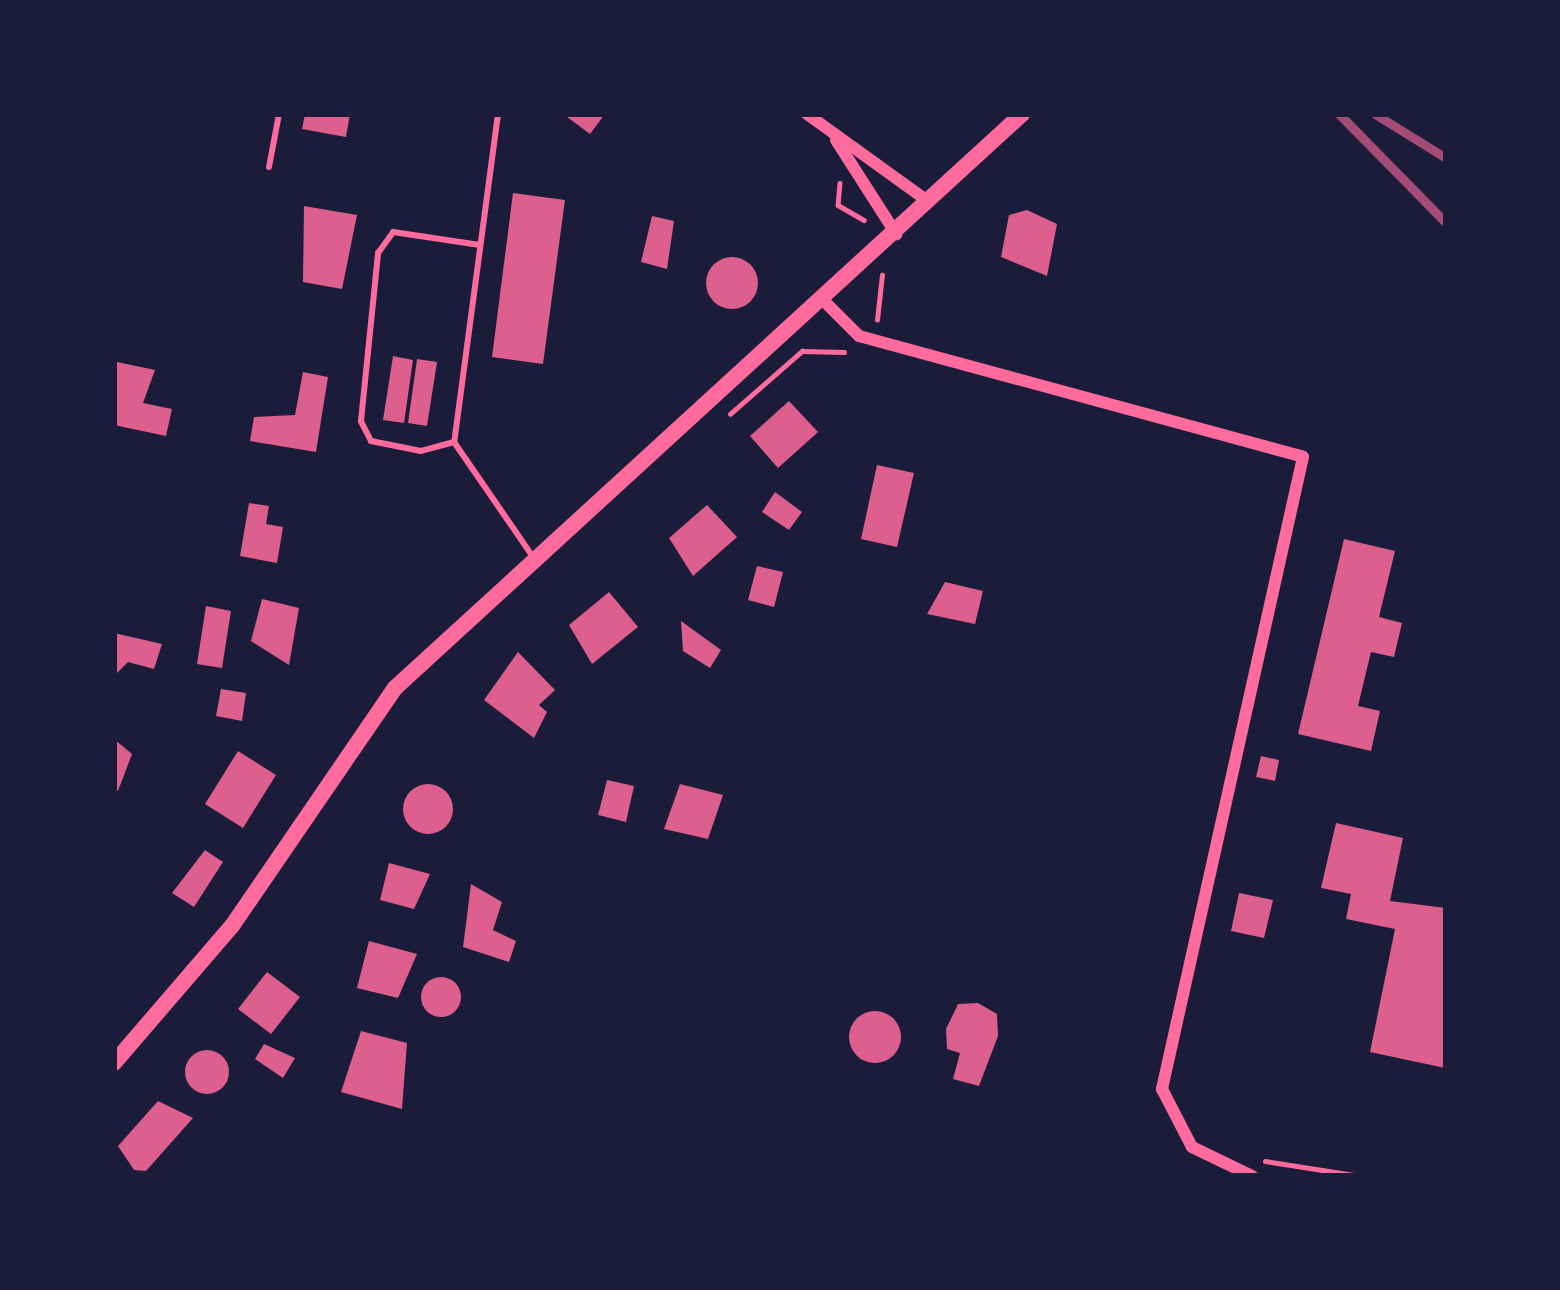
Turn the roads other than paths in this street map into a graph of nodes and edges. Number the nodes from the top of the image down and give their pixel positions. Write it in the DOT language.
graph roads {
  1 [pos="279,114"];
  2 [pos="498,114"];
  3 [pos="806,114"];
  4 [pos="1022,114"];
  5 [pos="832,133"];
  6 [pos="269,166"];
  7 [pos="929,202"];
  8 [pos="896,235"];
  9 [pos="480,245"];
  10 [pos="826,303"];
  11 [pos="454,442"];
  12 [pos="537,562"];
  13 [pos="114,1063"];
  14 [pos="1252,1176"];
  1 -- 6 [label="lane"];
  2 -- 9 [label="lane"];
  3 -- 5 [label="street"];
  4 -- 7 [label="street"];
  5 -- 7 [label="street"];
  5 -- 8 [label="street"];
  7 -- 8 [label="street"];
  8 -- 10 [label="street"];
  9 -- 11 [label="lane"];
  9 -- 11 [label="lane"];
  10 -- 12 [label="street"];
  10 -- 14 [label="street"];
  11 -- 12 [label="lane"];
  12 -- 13 [label="street"];
}
